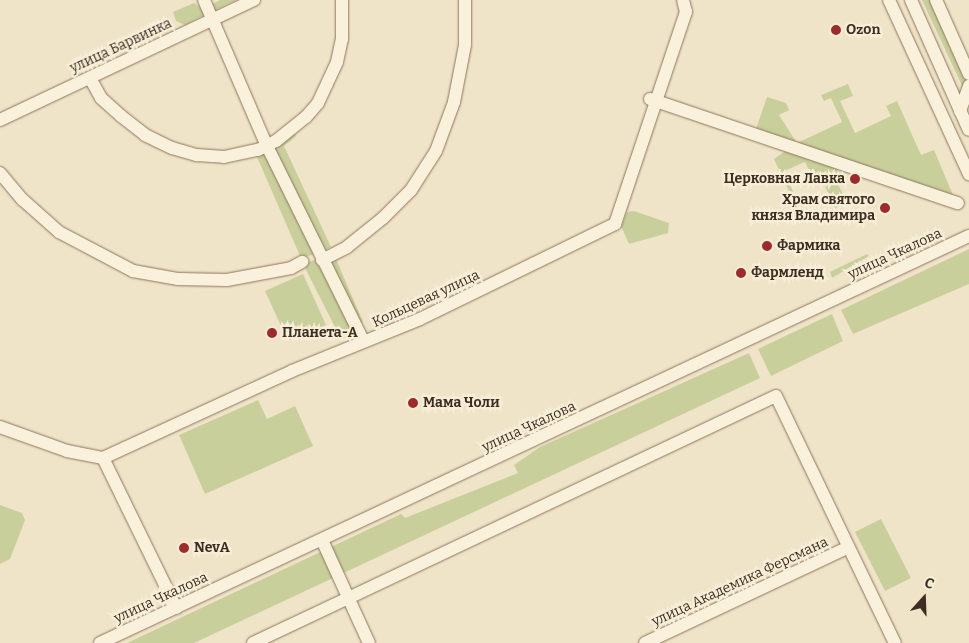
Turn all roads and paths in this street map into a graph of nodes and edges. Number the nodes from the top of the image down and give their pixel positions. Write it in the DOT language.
graph roads {
  1 [pos="204,0"];
  2 [pos="254,0"];
  3 [pos="342,0"];
  4 [pos="466,0"];
  5 [pos="683,0"];
  6 [pos="889,0"];
  7 [pos="911,0"];
  8 [pos="936,0"];
  9 [pos="212,20"];
  10 [pos="969,74"];
  11 [pos="90,78"];
  12 [pos="969,86"];
  13 [pos="653,100"];
  14 [pos="960,111"];
  15 [pos="0,120"];
  16 [pos="969,130"];
  17 [pos="267,146"];
  18 [pos="0,173"];
  19 [pos="969,174"];
  20 [pos="958,203"];
  21 [pos="969,236"];
  22 [pos="322,260"];
  23 [pos="302,262"];
  24 [pos="361,336"];
  25 [pos="0,426"];
  26 [pos="103,458"];
  27 [pos="322,540"];
  28 [pos="847,548"];
  29 [pos="348,599"];
  30 [pos="176,608"];
  31 [pos="100,643"];
  32 [pos="253,643"];
  33 [pos="369,643"];
  34 [pos="645,643"];
  35 [pos="895,643"];
  1 -- 9 [label="street"];
  2 -- 9 [label="street, улица Барвинка"];
  3 -- 17 [label="street"];
  4 -- 22 [label="street"];
  5 -- 13 [label="street, Кольцевая улица"];
  6 -- 19 [label="street"];
  7 -- 14 [label="street"];
  8 -- 10 [label="street"];
  9 -- 11 [label="street, улица Барвинка"];
  9 -- 17 [label="street"];
  11 -- 15 [label="street, улица Барвинка"];
  11 -- 17 [label="street"];
  12 -- 14 [label="street"];
  13 -- 20 [label="street"];
  13 -- 26 [label="street, Кольцевая улица"];
  14 -- 16 [label="street"];
  17 -- 22 [label="street"];
  18 -- 23 [label="street"];
  21 -- 27 [label="street, улица Чкалова"];
  22 -- 24 [label="street"];
  25 -- 26 [label="street"];
  26 -- 30 [label="street"];
  27 -- 29 [label="street"];
  27 -- 30 [label="street, улица Чкалова"];
  28 -- 29 [label="street"];
  28 -- 34 [label="street, улица Академика Ферсмана"];
  28 -- 35 [label="street"];
  29 -- 32 [label="street"];
  29 -- 33 [label="street"];
  30 -- 31 [label="street, улица Чкалова"];
}
